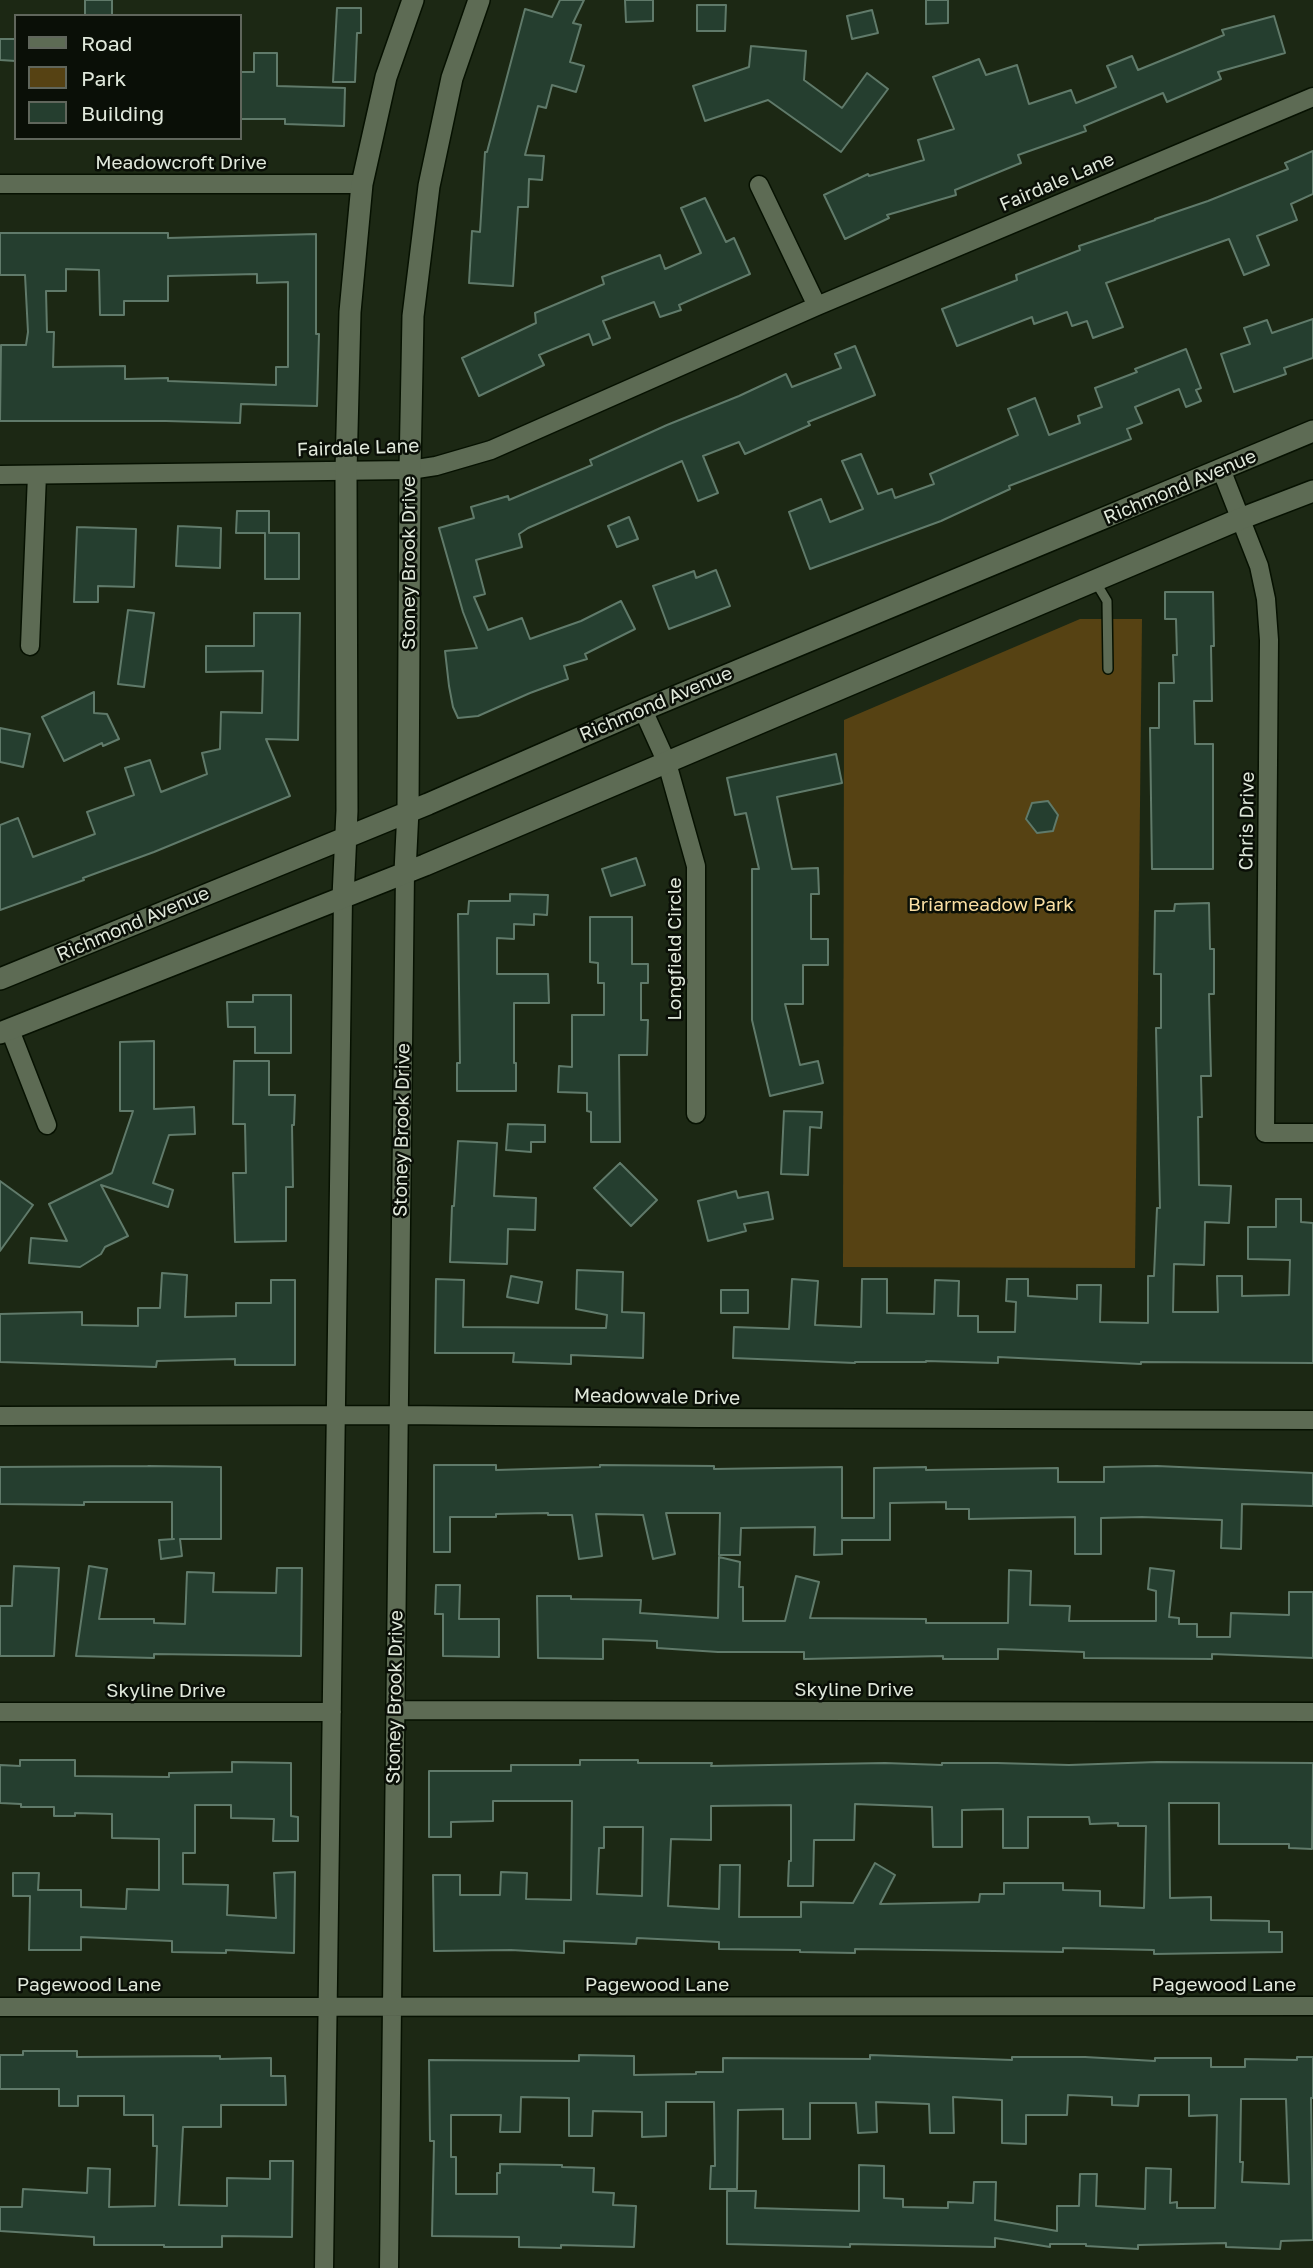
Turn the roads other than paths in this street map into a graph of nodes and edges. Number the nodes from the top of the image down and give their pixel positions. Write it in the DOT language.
graph roads {
  1 [pos="413,0"];
  2 [pos="479,0"];
  3 [pos="1313,97"];
  4 [pos="0,184"];
  5 [pos="362,184"];
  6 [pos="759,185"];
  7 [pos="817,306"];
  8 [pos="1313,431"];
  9 [pos="1221,469"];
  10 [pos="410,470"];
  11 [pos="346,471"];
  12 [pos="0,475"];
  13 [pos="37,475"];
  14 [pos="1313,491"];
  15 [pos="1240,519"];
  16 [pos="1095,581"];
  17 [pos="30,646"];
  18 [pos="1108,669"];
  19 [pos="643,710"];
  20 [pos="667,763"];
  21 [pos="408,810"];
  22 [pos="346,836"];
  23 [pos="405,872"];
  24 [pos="343,897"];
  25 [pos="0,979"];
  26 [pos="5,1032"];
  27 [pos="696,1114"];
  28 [pos="47,1125"];
  29 [pos="1313,1133"];
  30 [pos="336,1415"];
  31 [pos="398,1415"];
  32 [pos="0,1416"];
  33 [pos="1313,1420"];
  34 [pos="395,1710"];
  35 [pos="0,1712"];
  36 [pos="332,1712"];
  37 [pos="1313,1712"];
  38 [pos="328,2006"];
  39 [pos="391,2006"];
  40 [pos="1313,2006"];
  41 [pos="0,2007"];
  42 [pos="324,2268"];
  43 [pos="388,2268"];
  1 -- 5 [label="main road"];
  2 -- 10 [label="main road, Stoney Brook Drive"];
  3 -- 7 [label="street, Fairdale Lane"];
  4 -- 5 [label="street, Meadowcroft Drive"];
  5 -- 11 [label="main road"];
  6 -- 7 [label="street"];
  7 -- 10 [label="street, Fairdale Lane"];
  8 -- 9 [label="main road, Richmond Avenue"];
  9 -- 15 [label="street, Chris Drive"];
  9 -- 19 [label="main road, Richmond Avenue"];
  10 -- 11 [label="street, Fairdale Lane"];
  10 -- 21 [label="main road, Stoney Brook Drive"];
  11 -- 13 [label="street, Fairdale Lane"];
  11 -- 22 [label="main road"];
  12 -- 13 [label="street, Fairdale Lane"];
  13 -- 17 [label="street"];
  14 -- 15 [label="main road"];
  15 -- 16 [label="main road"];
  15 -- 29 [label="street, Chris Drive"];
  16 -- 18 [label="lane"];
  16 -- 20 [label="main road"];
  19 -- 20 [label="street, Longfield Circle"];
  19 -- 21 [label="main road, Richmond Avenue"];
  20 -- 23 [label="main road"];
  20 -- 27 [label="street, Longfield Circle"];
  21 -- 22 [label="main road, Richmond Avenue"];
  21 -- 23 [label="main road, Stoney Brook Drive"];
  22 -- 24 [label="main road"];
  22 -- 25 [label="main road, Richmond Avenue"];
  23 -- 24 [label="main road"];
  23 -- 31 [label="street, Stoney Brook Drive"];
  24 -- 26 [label="main road"];
  24 -- 30 [label="street"];
  26 -- 28 [label="street"];
  30 -- 31 [label="street, Meadowvale Drive"];
  30 -- 32 [label="street, Meadowvale Drive"];
  30 -- 36 [label="street"];
  31 -- 33 [label="street, Meadowvale Drive"];
  31 -- 34 [label="street, Stoney Brook Drive"];
  34 -- 37 [label="street, Skyline Drive"];
  34 -- 39 [label="street, Stoney Brook Drive"];
  35 -- 36 [label="street, Skyline Drive"];
  36 -- 38 [label="street"];
  38 -- 39 [label="street, Pagewood Lane"];
  38 -- 41 [label="street, Pagewood Lane"];
  38 -- 42 [label="street"];
  39 -- 40 [label="street, Pagewood Lane"];
  39 -- 43 [label="street, Stoney Brook Drive"];
}
